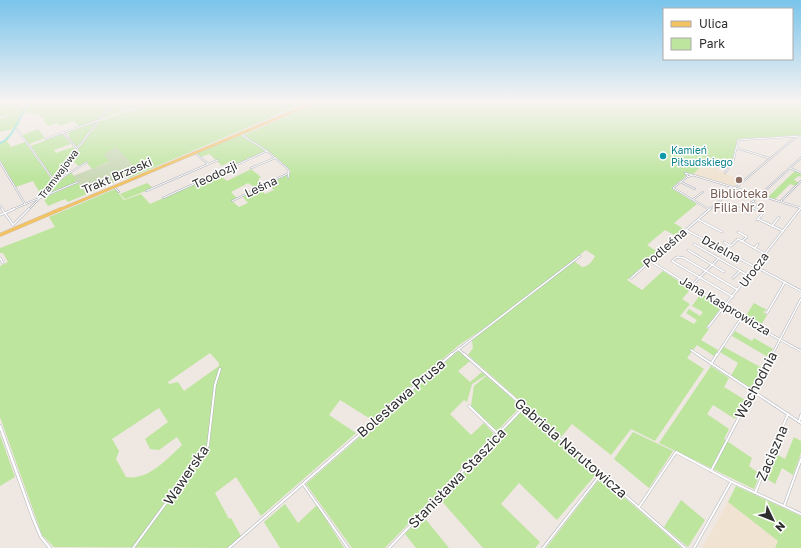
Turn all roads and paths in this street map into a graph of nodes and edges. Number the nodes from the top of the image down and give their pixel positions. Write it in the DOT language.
graph roads {
  1 [pos="81,127"];
  2 [pos="94,127"];
  3 [pos="255,127"];
  4 [pos="256,127"];
  5 [pos="17,129"];
  6 [pos="63,133"];
  7 [pos="240,133"];
  8 [pos="801,136"];
  9 [pos="796,137"];
  10 [pos="46,139"];
  11 [pos="77,148"];
  12 [pos="736,148"];
  13 [pos="266,151"];
  14 [pos="194,152"];
  15 [pos="275,158"];
  16 [pos="801,158"];
  17 [pos="770,159"];
  18 [pos="218,160"];
  19 [pos="0,162"];
  20 [pos="87,162"];
  21 [pos="208,164"];
  22 [pos="251,168"];
  23 [pos="790,168"];
  24 [pos="725,172"];
  25 [pos="289,173"];
  26 [pos="801,173"];
  27 [pos="693,175"];
  28 [pos="688,176"];
  29 [pos="288,178"];
  30 [pos="53,179"];
  31 [pos="801,181"];
  32 [pos="78,182"];
  33 [pos="681,182"];
  34 [pos="689,186"];
  35 [pos="114,187"];
  36 [pos="731,187"];
  37 [pos="735,188"];
  38 [pos="686,189"];
  39 [pos="695,189"];
  40 [pos="146,191"];
  41 [pos="119,192"];
  42 [pos="702,192"];
  43 [pos="43,194"];
  44 [pos="759,195"];
  45 [pos="40,198"];
  46 [pos="163,198"];
  47 [pos="692,200"];
  48 [pos="232,201"];
  49 [pos="753,201"];
  50 [pos="781,202"];
  51 [pos="750,203"];
  52 [pos="25,204"];
  53 [pos="0,206"];
  54 [pos="735,207"];
  55 [pos="754,208"];
  56 [pos="801,208"];
  57 [pos="710,210"];
  58 [pos="4,213"];
  59 [pos="0,215"];
  60 [pos="779,218"];
  61 [pos="698,219"];
  62 [pos="772,226"];
  63 [pos="686,230"];
  64 [pos="783,231"];
  65 [pos="722,232"];
  66 [pos="738,232"];
  67 [pos="0,234"];
  68 [pos="742,241"];
  69 [pos="724,242"];
  70 [pos="694,244"];
  71 [pos="758,244"];
  72 [pos="755,248"];
  73 [pos="688,250"];
  74 [pos="766,254"];
  75 [pos="580,256"];
  76 [pos="0,258"];
  77 [pos="719,258"];
  78 [pos="650,261"];
  79 [pos="3,263"];
  80 [pos="712,264"];
  81 [pos="755,268"];
  82 [pos="740,270"];
  83 [pos="706,271"];
  84 [pos="724,272"];
  85 [pos="749,276"];
  86 [pos="699,277"];
  87 [pos="631,278"];
  88 [pos="733,278"];
  89 [pos="785,282"];
  90 [pos="691,286"];
  91 [pos="738,290"];
  92 [pos="801,290"];
  93 [pos="733,297"];
  94 [pos="801,299"];
  95 [pos="725,307"];
  96 [pos="767,313"];
  97 [pos="742,317"];
  98 [pos="708,327"];
  99 [pos="780,339"];
  100 [pos="458,349"];
  101 [pos="691,350"];
  102 [pos="801,351"];
  103 [pos="711,364"];
  104 [pos="220,368"];
  105 [pos="752,391"];
  106 [pos="469,406"];
  107 [pos="524,407"];
  108 [pos="788,414"];
  109 [pos="801,416"];
  110 [pos="800,422"];
  111 [pos="0,426"];
  112 [pos="498,434"];
  113 [pos="801,459"];
  114 [pos="712,471"];
  115 [pos="601,474"];
  116 [pos="731,481"];
  117 [pos="303,484"];
  118 [pos="755,493"];
  119 [pos="784,506"];
  120 [pos="639,507"];
  121 [pos="801,514"];
  122 [pos="50,548"];
  123 [pos="133,548"];
  124 [pos="229,548"];
  125 [pos="348,548"];
  126 [pos="389,548"];
  127 [pos="542,548"];
  128 [pos="685,548"];
  129 [pos="694,548"];
  1 -- 6 [label="street"];
  2 -- 11 [label="street, Tramwajowa"];
  3 -- 7 [label="main road"];
  4 -- 7 [label="main road"];
  5 -- 30 [label="street"];
  6 -- 10 [label="street"];
  6 -- 11 [label="street"];
  7 -- 13 [label="street"];
  7 -- 14 [label="main road, Trakt Brzeski"];
  8 -- 9 [label="street"];
  9 -- 12 [label="street"];
  9 -- 17 [label="street"];
  11 -- 30 [label="street, Tramwajowa"];
  12 -- 17 [label="street"];
  12 -- 24 [label="street"];
  13 -- 15 [label="street"];
  13 -- 46 [label="street, Teodozji"];
  14 -- 21 [label="street"];
  14 -- 35 [label="main road, Trakt Brzeski"];
  14 -- 67 [label="main road, Trakt Brzeski"];
  15 -- 22 [label="street"];
  15 -- 25 [label="street"];
  16 -- 23 [label="street"];
  17 -- 37 [label="street"];
  18 -- 21 [label="street"];
  19 -- 52 [label="street"];
  20 -- 43 [label="street"];
  21 -- 40 [label="street"];
  23 -- 26 [label="street"];
  23 -- 44 [label="street"];
  25 -- 29 [label="street"];
  25 -- 48 [label="street, Leśna"];
  27 -- 28 [label="street"];
  27 -- 28 [label="street"];
  27 -- 36 [label="street"];
  28 -- 33 [label="street"];
  30 -- 43 [label="street, Tramwajowa"];
  31 -- 50 [label="street"];
  32 -- 45 [label="street"];
  33 -- 34 [label="street"];
  33 -- 47 [label="street"];
  34 -- 38 [label="street"];
  34 -- 39 [label="street"];
  35 -- 41 [label="street"];
  35 -- 67 [label="main road, Trakt Brzeski"];
  36 -- 37 [label="street"];
  36 -- 57 [label="street, Podleśna"];
  37 -- 44 [label="street"];
  42 -- 47 [label="street"];
  43 -- 45 [label="street, Tramwajowa"];
  44 -- 49 [label="street"];
  44 -- 50 [label="street"];
  45 -- 52 [label="street"];
  45 -- 58 [label="street, Tramwajowa"];
  47 -- 57 [label="street"];
  49 -- 51 [label="street"];
  49 -- 55 [label="street"];
  50 -- 56 [label="street"];
  52 -- 58 [label="street"];
  53 -- 58 [label="street"];
  54 -- 55 [label="street"];
  55 -- 62 [label="street"];
  56 -- 64 [label="street, Urocza"];
  57 -- 61 [label="street, Podleśna"];
  58 -- 59 [label="street"];
  60 -- 62 [label="street"];
  61 -- 63 [label="street, Podleśna"];
  61 -- 65 [label="street, Podleśna"];
  62 -- 64 [label="street"];
  63 -- 78 [label="street, Podleśna"];
  63 -- 81 [label="street, Dzielna"];
  64 -- 74 [label="street, Urocza"];
  66 -- 68 [label="street"];
  68 -- 69 [label="street"];
  68 -- 72 [label="street"];
  70 -- 77 [label="street"];
  71 -- 72 [label="street"];
  72 -- 74 [label="street"];
  73 -- 80 [label="street"];
  74 -- 81 [label="street, Urocza"];
  75 -- 100 [label="street, Bolesława Prusa"];
  76 -- 79 [label="street"];
  77 -- 80 [label="street"];
  77 -- 82 [label="street"];
  78 -- 87 [label="street, Podleśna"];
  78 -- 90 [label="street, Jana Kasprowicza"];
  80 -- 83 [label="street"];
  80 -- 84 [label="street"];
  81 -- 85 [label="street, Urocza"];
  81 -- 89 [label="street, Dzielna"];
  82 -- 85 [label="street"];
  82 -- 88 [label="street"];
  83 -- 86 [label="street"];
  83 -- 86 [label="street"];
  83 -- 91 [label="street"];
  85 -- 91 [label="street, Urocza"];
  86 -- 90 [label="street"];
  86 -- 93 [label="street"];
  89 -- 92 [label="street, Dzielna"];
  89 -- 96 [label="street"];
  90 -- 95 [label="street, Jana Kasprowicza"];
  91 -- 93 [label="street, Urocza"];
  93 -- 95 [label="street, Urocza"];
  94 -- 99 [label="street, Wschodnia"];
  95 -- 97 [label="street, Jana Kasprowicza"];
  95 -- 98 [label="street, Urocza"];
  97 -- 99 [label="street, Jana Kasprowicza"];
  97 -- 103 [label="street"];
  99 -- 102 [label="street, Jana Kasprowicza"];
  99 -- 105 [label="street, Wschodnia"];
  100 -- 107 [label="street, Gabriela Narutowicza"];
  100 -- 117 [label="street, Bolesława Prusa"];
  101 -- 103 [label="street"];
  103 -- 105 [label="street"];
  104 -- 123 [label="street, Wawerska"];
  105 -- 108 [label="street"];
  105 -- 114 [label="street, Wschodnia"];
  106 -- 112 [label="street"];
  107 -- 112 [label="street, Stanisława Staszica"];
  107 -- 115 [label="street, Gabriela Narutowicza"];
  108 -- 110 [label="street"];
  108 -- 118 [label="street, Zaciszna"];
  109 -- 110 [label="street"];
  111 -- 122 [label="street"];
  112 -- 126 [label="street, Stanisława Staszica"];
  113 -- 119 [label="street"];
  114 -- 116 [label="street"];
  114 -- 120 [label="street"];
  115 -- 120 [label="street, Gabriela Narutowicza"];
  115 -- 127 [label="street"];
  116 -- 118 [label="street"];
  116 -- 129 [label="street"];
  117 -- 124 [label="street, Bolesława Prusa"];
  117 -- 125 [label="street"];
  118 -- 119 [label="street"];
  119 -- 121 [label="street"];
  120 -- 128 [label="street, Gabriela Narutowicza"];
}
